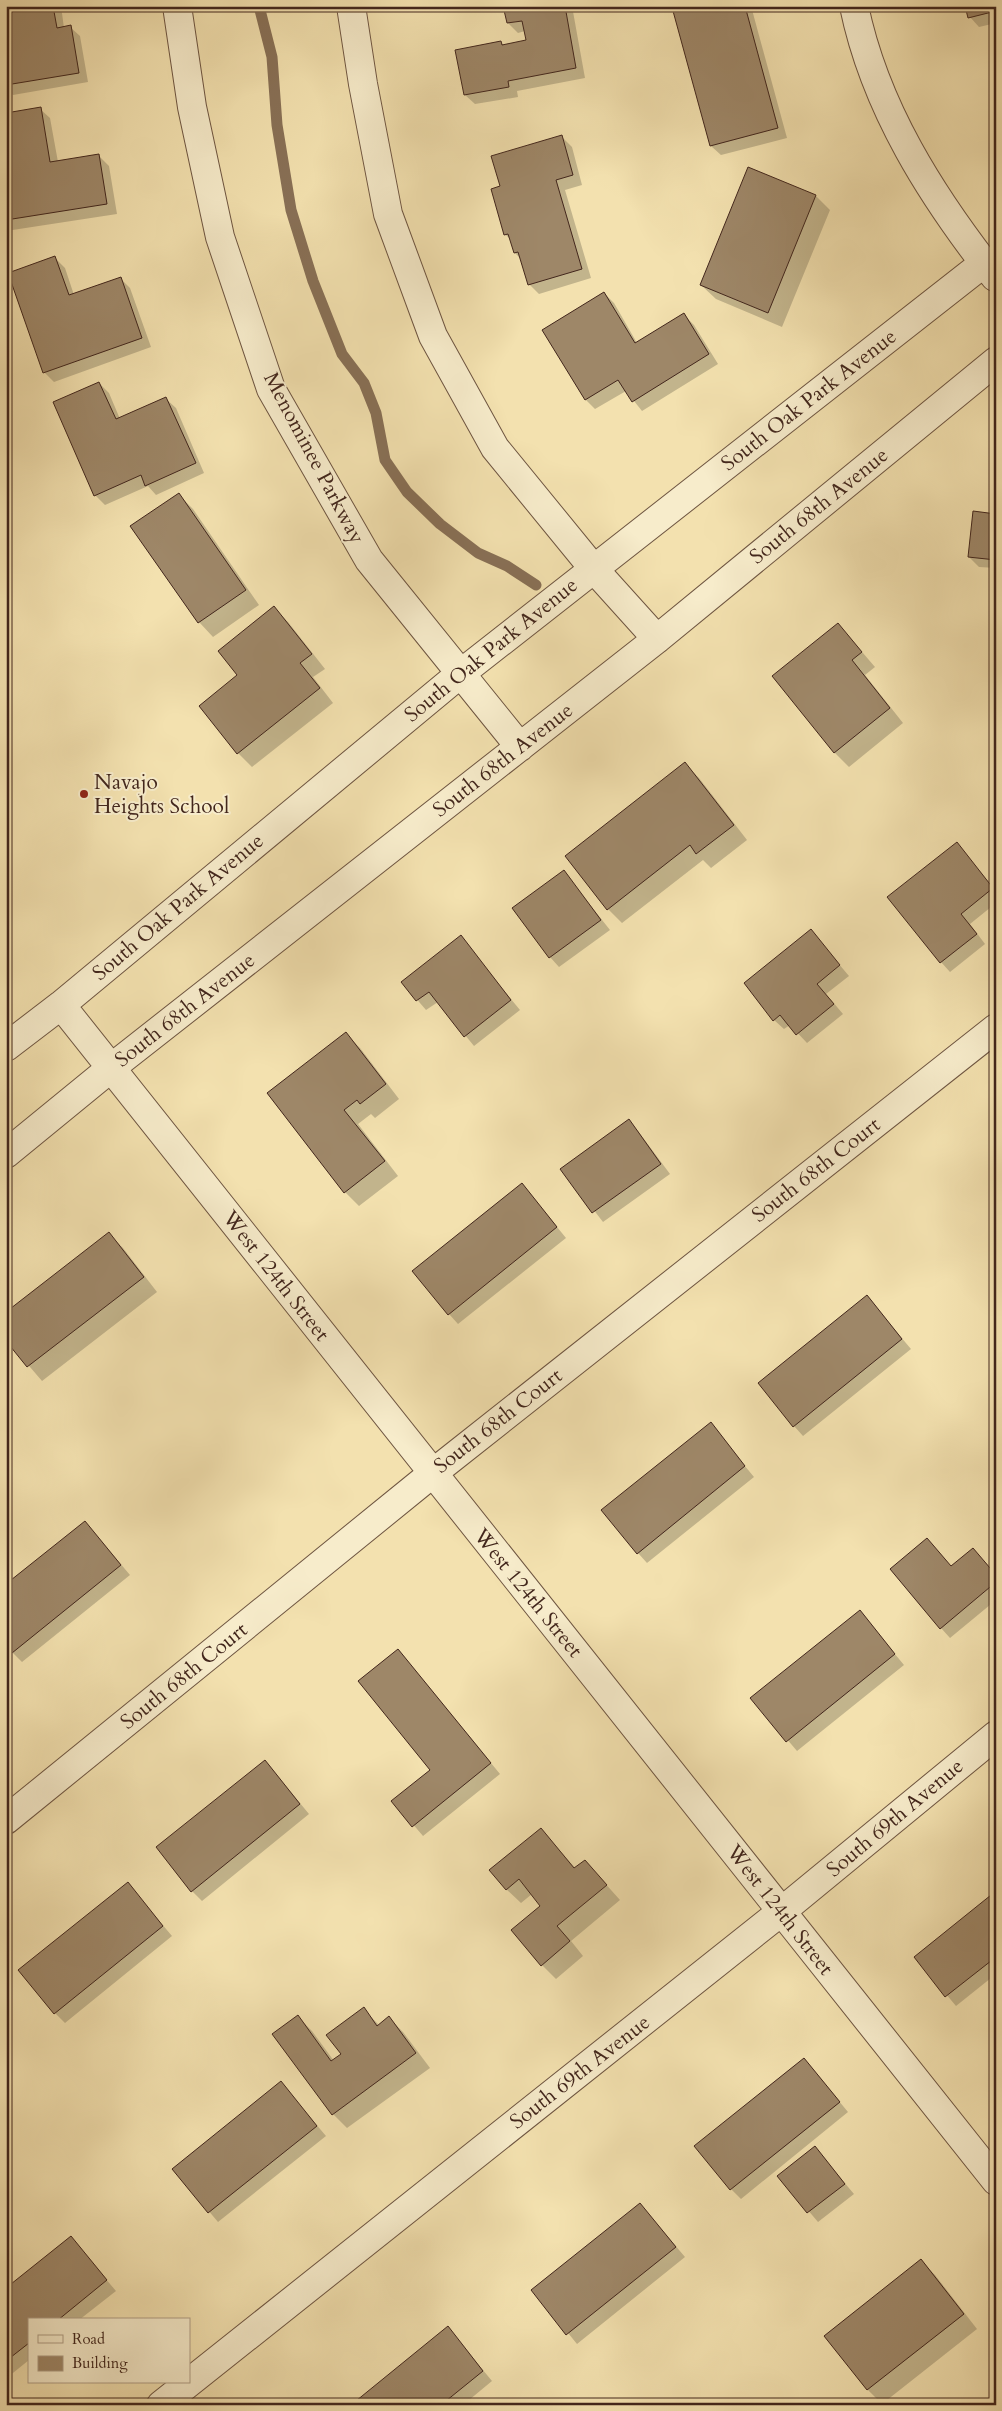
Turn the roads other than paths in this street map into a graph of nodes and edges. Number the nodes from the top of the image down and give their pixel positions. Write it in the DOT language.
graph roads {
  1 [pos="177,6"];
  2 [pos="351,6"];
  3 [pos="854,6"];
  4 [pos="990,271"];
  5 [pos="996,360"];
  6 [pos="593,568"];
  7 [pos="657,640"];
  8 [pos="460,674"];
  9 [pos="520,747"];
  10 [pos="61,1005"];
  11 [pos="996,1028"];
  12 [pos="6,1047"];
  13 [pos="111,1068"];
  14 [pos="6,1154"];
  15 [pos="432,1473"];
  16 [pos="996,1735"];
  17 [pos="6,1820"];
  18 [pos="782,1911"];
  19 [pos="996,2181"];
  20 [pos="190,2382"];
  21 [pos="187,2384"];
  22 [pos="161,2405"];
  1 -- 8 [label="street, Menominee Parkway"];
  2 -- 6 [label="street"];
  3 -- 4 [label="street"];
  4 -- 6 [label="street, South Oak Park Avenue"];
  5 -- 7 [label="street, South 68th Avenue"];
  6 -- 7 [label="street"];
  6 -- 8 [label="street, South Oak Park Avenue"];
  7 -- 9 [label="street, South 68th Avenue"];
  8 -- 9 [label="street, Menominee Parkway"];
  8 -- 10 [label="street, South Oak Park Avenue"];
  9 -- 13 [label="street, South 68th Avenue"];
  10 -- 12 [label="street, South Oak Park Avenue"];
  10 -- 13 [label="street, West 124th Street"];
  11 -- 15 [label="street, South 68th Court"];
  13 -- 14 [label="street, South 68th Avenue"];
  13 -- 15 [label="street, West 124th Street"];
  15 -- 17 [label="street, South 68th Court"];
  15 -- 18 [label="street, West 124th Street"];
  16 -- 18 [label="street, South 69th Avenue"];
  18 -- 19 [label="street, West 124th Street"];
  18 -- 20 [label="street, South 69th Avenue"];
  21 -- 22 [label="street, South 69th Avenue"];
}
